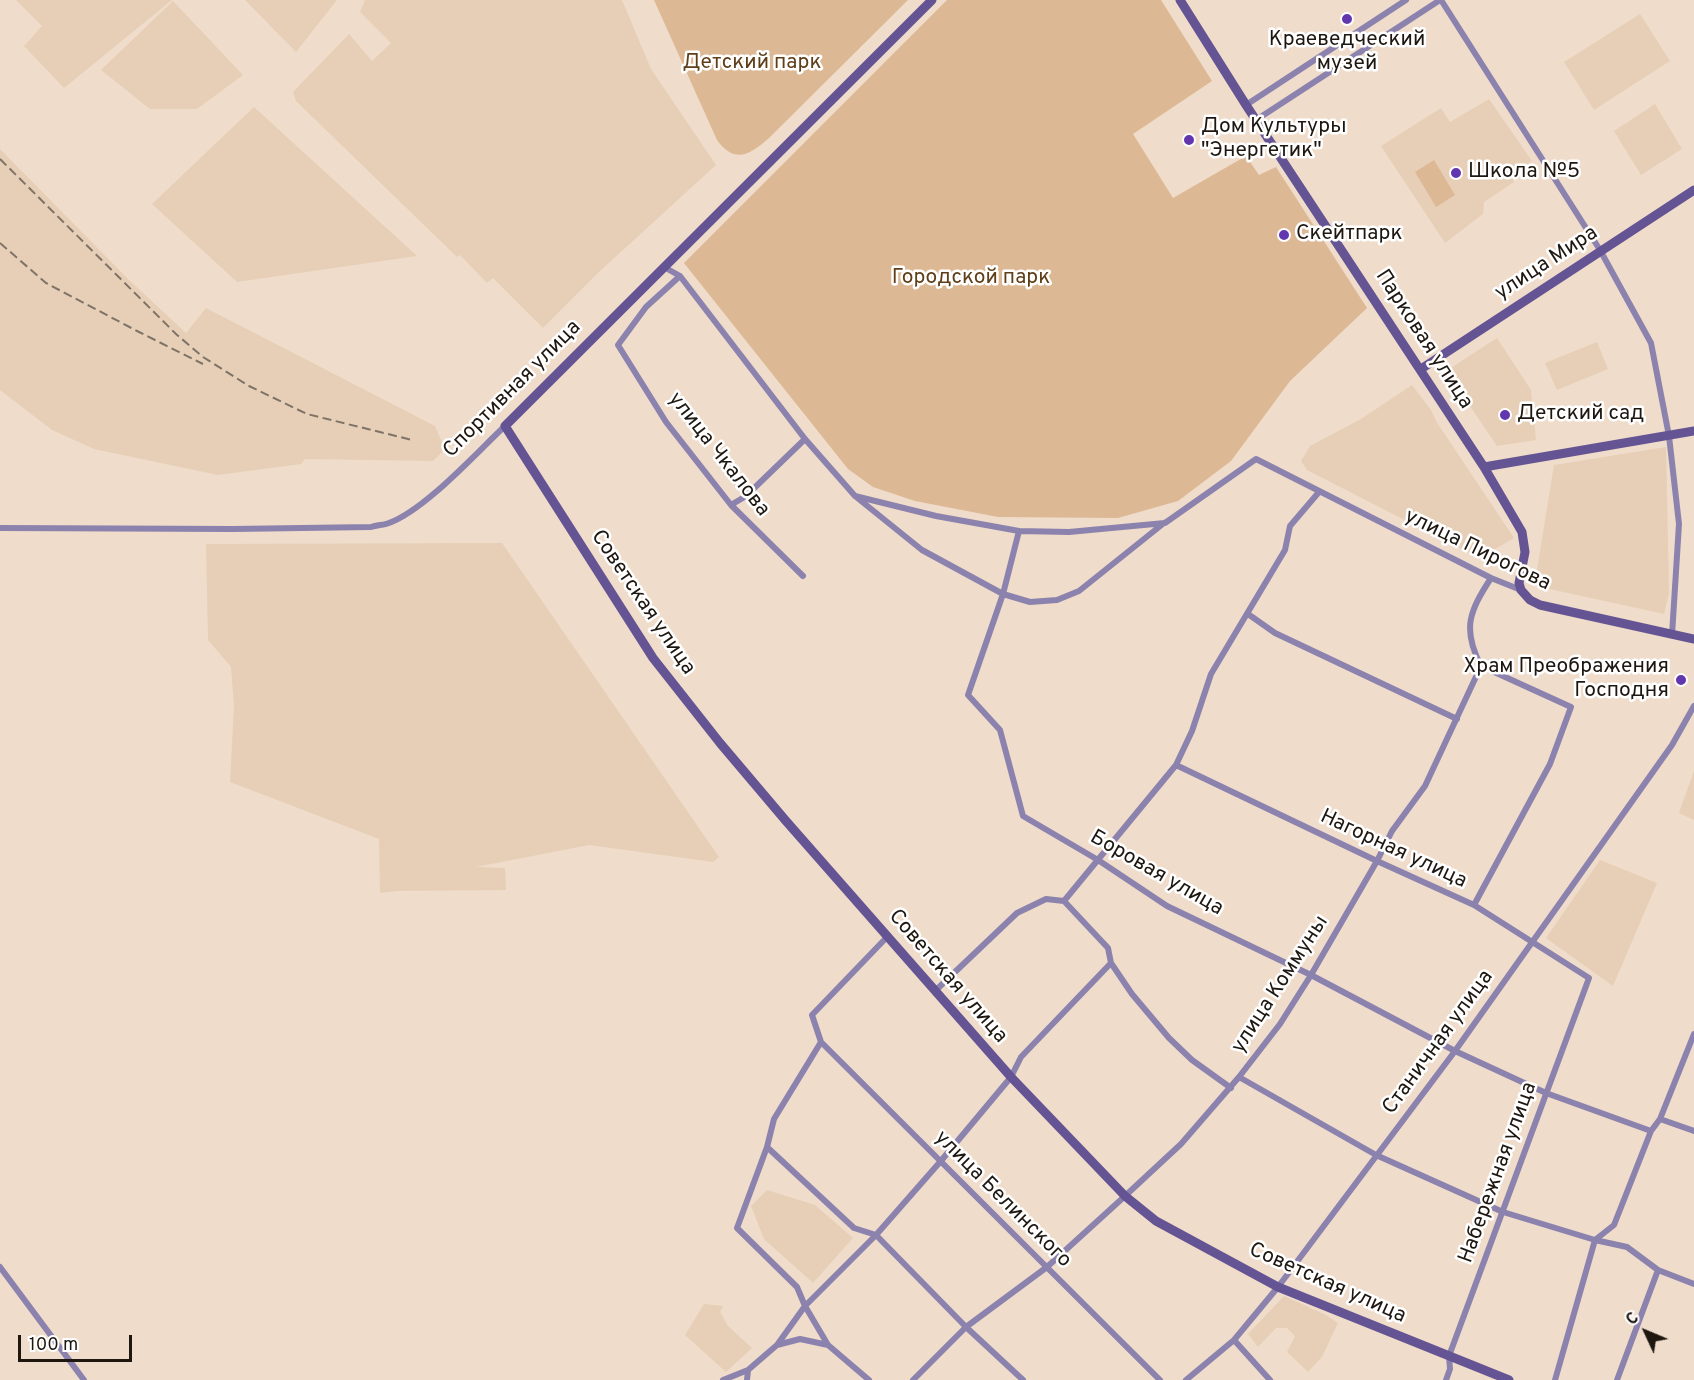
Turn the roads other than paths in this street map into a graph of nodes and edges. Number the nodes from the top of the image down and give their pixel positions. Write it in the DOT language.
graph roads {
  1 [pos="932,0"];
  2 [pos="1180,0"];
  3 [pos="1406,0"];
  4 [pos="1440,0"];
  5 [pos="1246,105"];
  6 [pos="1256,120"];
  7 [pos="1694,190"];
  8 [pos="1600,250"];
  9 [pos="664,267"];
  10 [pos="680,276"];
  11 [pos="1420,369"];
  12 [pos="505,426"];
  13 [pos="1694,431"];
  14 [pos="1669,436"];
  15 [pos="805,439"];
  16 [pos="1484,467"];
  17 [pos="1319,492"];
  18 [pos="855,496"];
  19 [pos="731,505"];
  20 [pos="1165,523"];
  21 [pos="0,528"];
  22 [pos="1019,531"];
  23 [pos="803,576"];
  24 [pos="1491,578"];
  25 [pos="1521,590"];
  26 [pos="1003,594"];
  27 [pos="1248,614"];
  28 [pos="1672,635"];
  29 [pos="1694,639"];
  30 [pos="1481,666"];
  31 [pos="1694,706"];
  32 [pos="1457,719"];
  33 [pos="1176,765"];
  34 [pos="1098,860"];
  35 [pos="1377,861"];
  36 [pos="1064,901"];
  37 [pos="1474,905"];
  38 [pos="887,937"];
  39 [pos="1533,941"];
  40 [pos="1111,963"];
  41 [pos="1311,975"];
  42 [pos="1589,978"];
  43 [pos="935,991"];
  44 [pos="1694,1034"];
  45 [pos="821,1042"];
  46 [pos="1455,1051"];
  47 [pos="1011,1077"];
  48 [pos="1239,1077"];
  49 [pos="1231,1088"];
  50 [pos="1546,1093"];
  51 [pos="1659,1119"];
  52 [pos="1652,1131"];
  53 [pos="1694,1131"];
  54 [pos="767,1147"];
  55 [pos="1376,1155"];
  56 [pos="940,1162"];
  57 [pos="1125,1196"];
  58 [pos="1503,1212"];
  59 [pos="876,1235"];
  60 [pos="1595,1240"];
  61 [pos="0,1267"];
  62 [pos="1047,1268"];
  63 [pos="1658,1270"];
  64 [pos="1694,1284"];
  65 [pos="1278,1287"];
  66 [pos="805,1306"];
  67 [pos="966,1327"];
  68 [pos="1234,1340"];
  69 [pos="777,1345"];
  70 [pos="828,1345"];
  71 [pos="1449,1356"];
  72 [pos="748,1370"];
  73 [pos="84,1380"];
  74 [pos="723,1380"];
  75 [pos="747,1380"];
  76 [pos="869,1380"];
  77 [pos="913,1380"];
  78 [pos="1023,1380"];
  79 [pos="1160,1380"];
  80 [pos="1186,1380"];
  81 [pos="1270,1380"];
  82 [pos="1446,1380"];
  83 [pos="1509,1380"];
  84 [pos="1555,1380"];
  85 [pos="1617,1380"];
  1 -- 9 [label="street, Спортивная улица"];
  2 -- 5 [label="street, Парковая улица"];
  3 -- 5 [label="street"];
  4 -- 6 [label="street"];
  4 -- 8 [label="street"];
  5 -- 6 [label="street, Парковая улица"];
  6 -- 11 [label="street, Парковая улица"];
  7 -- 8 [label="street, улица Мира"];
  8 -- 11 [label="street, улица Мира"];
  8 -- 14 [label="street"];
  9 -- 10 [label="street"];
  9 -- 12 [label="street, Спортивная улица"];
  10 -- 15 [label="street"];
  10 -- 19 [label="street, улица Чкалова"];
  11 -- 16 [label="street, Парковая улица"];
  12 -- 21 [label="street, Спортивная улица"];
  12 -- 38 [label="street, Советская улица"];
  13 -- 14 [label="street"];
  14 -- 16 [label="street"];
  14 -- 28 [label="street"];
  15 -- 18 [label="street"];
  15 -- 19 [label="street"];
  16 -- 25 [label="street, Парковая улица"];
  17 -- 20 [label="street, улица Пирогова"];
  17 -- 24 [label="street, улица Пирогова"];
  17 -- 27 [label="street"];
  18 -- 22 [label="street"];
  18 -- 26 [label="street"];
  19 -- 23 [label="street, улица Чкалова"];
  20 -- 22 [label="street"];
  20 -- 26 [label="street"];
  22 -- 26 [label="street, Боровая улица"];
  24 -- 25 [label="street, улица Пирогова"];
  24 -- 30 [label="street"];
  25 -- 28 [label="street, улица Пирогова"];
  26 -- 34 [label="street, Боровая улица"];
  27 -- 32 [label="street"];
  27 -- 33 [label="street"];
  28 -- 29 [label="street, улица Пирогова"];
  30 -- 32 [label="street, улица Коммуны"];
  30 -- 37 [label="street"];
  31 -- 39 [label="street, Станичная улица"];
  32 -- 35 [label="street, улица Коммуны"];
  33 -- 34 [label="street"];
  33 -- 35 [label="street, Нагорная улица"];
  34 -- 36 [label="street"];
  34 -- 41 [label="street, Боровая улица"];
  35 -- 37 [label="street, Нагорная улица"];
  35 -- 41 [label="street, улица Коммуны"];
  36 -- 40 [label="street"];
  36 -- 43 [label="street"];
  37 -- 39 [label="street, Нагорная улица"];
  38 -- 43 [label="street, Советская улица"];
  38 -- 45 [label="street"];
  39 -- 42 [label="street, Нагорная улица"];
  39 -- 46 [label="street, Станичная улица"];
  40 -- 47 [label="street"];
  40 -- 49 [label="street"];
  41 -- 46 [label="street, Боровая улица"];
  41 -- 48 [label="street, улица Коммуны"];
  42 -- 50 [label="street, Набережная улица"];
  43 -- 47 [label="street, Советская улица"];
  44 -- 51 [label="street"];
  45 -- 54 [label="street"];
  45 -- 56 [label="street, улица Белинского"];
  46 -- 50 [label="street, Боровая улица"];
  46 -- 55 [label="street, Станичная улица"];
  47 -- 56 [label="street"];
  47 -- 57 [label="street, Советская улица"];
  48 -- 49 [label="street, улица Коммуны"];
  48 -- 55 [label="street"];
  49 -- 57 [label="street, улица Коммуны"];
  50 -- 52 [label="street, Боровая улица"];
  50 -- 58 [label="street, Набережная улица"];
  51 -- 52 [label="street"];
  51 -- 53 [label="street"];
  52 -- 60 [label="street"];
  54 -- 59 [label="street"];
  54 -- 66 [label="street"];
  55 -- 58 [label="street"];
  55 -- 65 [label="street, Станичная улица"];
  56 -- 59 [label="street"];
  56 -- 62 [label="street, улица Белинского"];
  57 -- 62 [label="street, улица Коммуны"];
  57 -- 65 [label="street, Советская улица"];
  58 -- 60 [label="street"];
  58 -- 71 [label="street, Набережная улица"];
  59 -- 66 [label="street"];
  59 -- 67 [label="street"];
  60 -- 63 [label="street"];
  60 -- 84 [label="street"];
  61 -- 73 [label="street"];
  62 -- 67 [label="street, улица Коммуны"];
  62 -- 79 [label="street, улица Белинского"];
  63 -- 64 [label="street"];
  63 -- 85 [label="street"];
  65 -- 68 [label="street, Станичная улица"];
  65 -- 71 [label="street, Советская улица"];
  66 -- 69 [label="street"];
  66 -- 70 [label="street"];
  67 -- 77 [label="street, улица Коммуны"];
  67 -- 78 [label="street"];
  68 -- 80 [label="street, Станичная улица"];
  68 -- 81 [label="street"];
  69 -- 70 [label="street"];
  69 -- 72 [label="street"];
  70 -- 76 [label="street"];
  71 -- 82 [label="street, Набережная улица"];
  71 -- 83 [label="street, Советская улица"];
  72 -- 74 [label="street"];
  72 -- 75 [label="street"];
}
